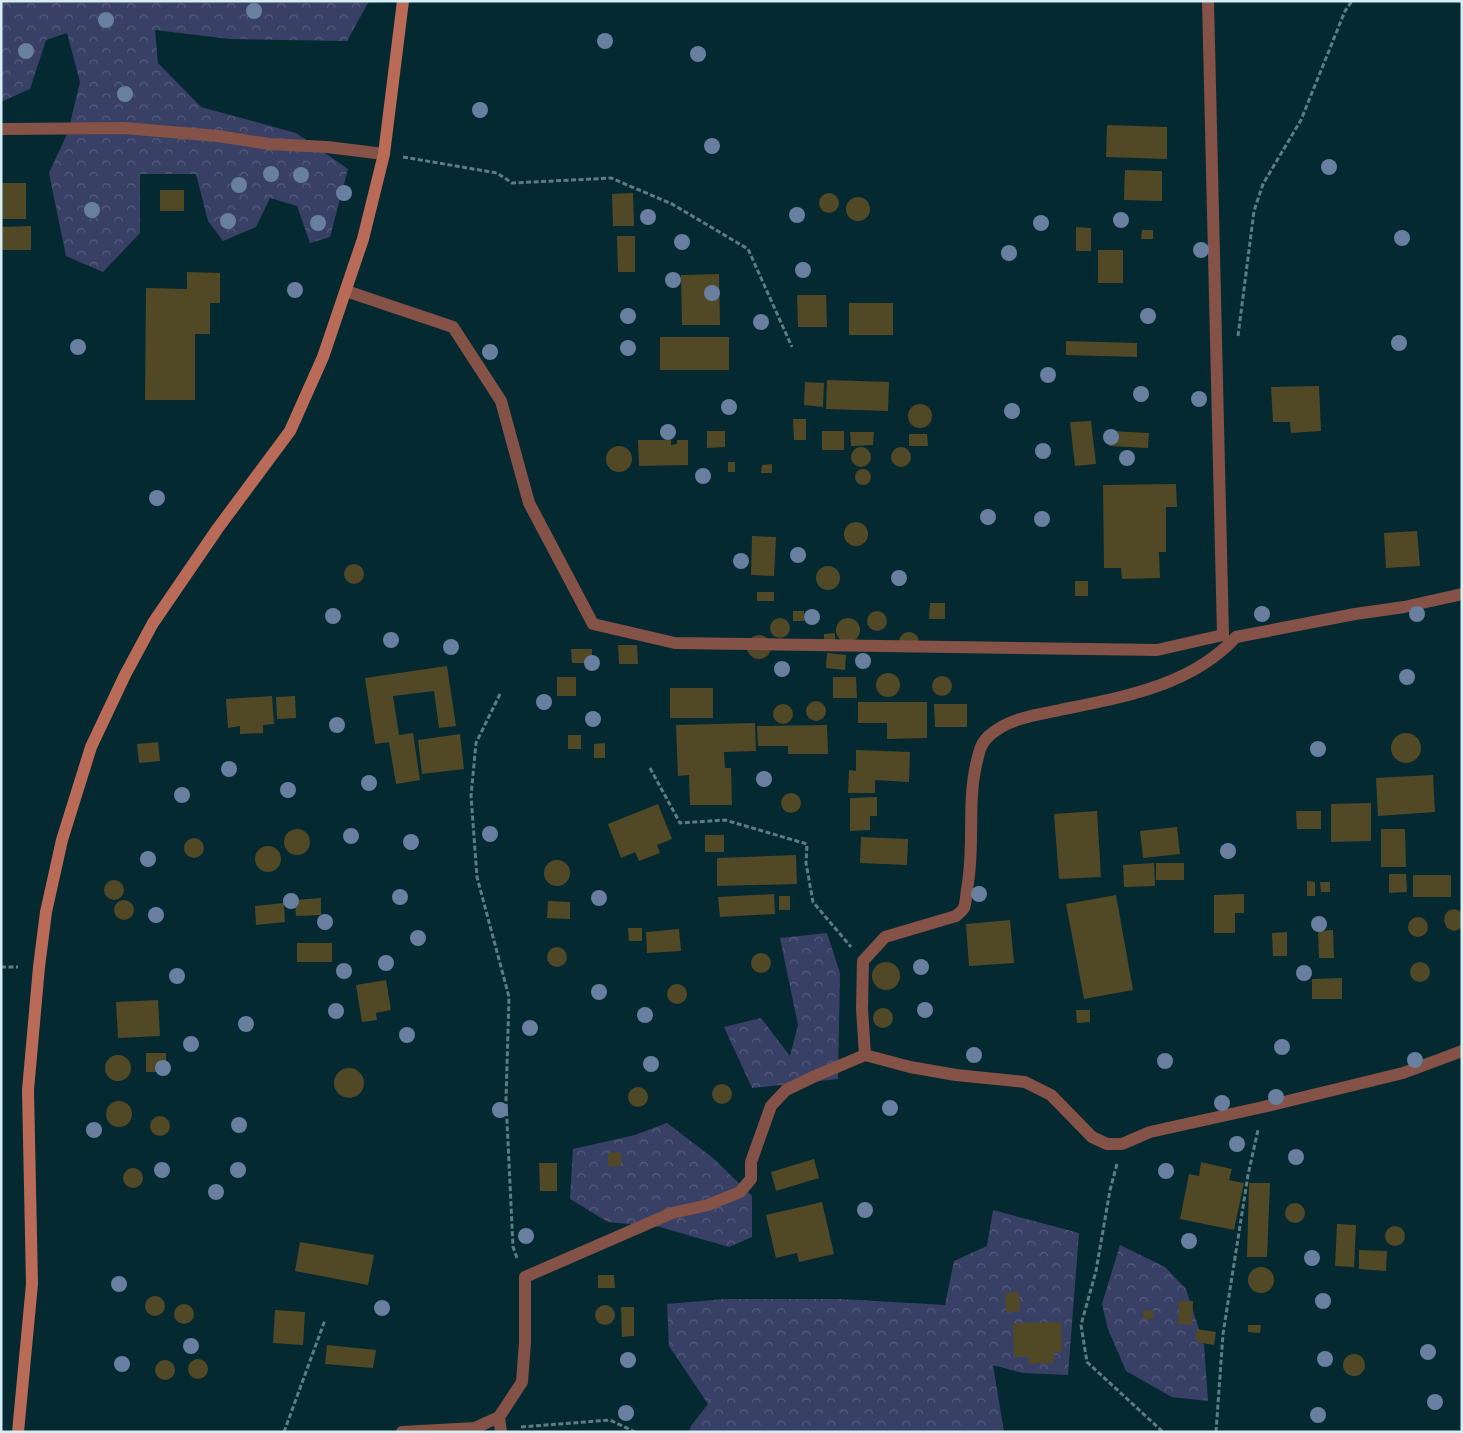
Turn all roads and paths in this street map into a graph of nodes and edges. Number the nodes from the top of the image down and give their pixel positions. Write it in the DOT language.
graph roads {
  1 [pos="403,1"];
  2 [pos="1208,1"];
  3 [pos="1352,1"];
  4 [pos="1,129"];
  5 [pos="384,154"];
  6 [pos="346,290"];
  7 [pos="1238,340"];
  8 [pos="792,347"];
  9 [pos="1462,594"];
  10 [pos="500,694"];
  11 [pos="650,768"];
  12 [pos="862,960"];
  13 [pos="1462,1052"];
  14 [pos="865,1055"];
  15 [pos="1263,1107"];
  16 [pos="1122,1144"];
  17 [pos="525,1277"];
  18 [pos="325,1320"];
  19 [pos="500,1426"];
  20 [pos="18,1432"];
  21 [pos="284,1432"];
  22 [pos="402,1432"];
  23 [pos="635,1432"];
  24 [pos="1163,1432"];
  25 [pos="1216,1432"];
  1 -- 5 [label="street"];
  2 -- 6 [label="street"];
  3 -- 7 [label="path"];
  4 -- 5 [label="street"];
  5 -- 6 [label="street"];
  5 -- 8 [label="path"];
  6 -- 20 [label="street"];
  9 -- 12 [label="street"];
  10 -- 17 [label="path"];
  11 -- 12 [label="path"];
  12 -- 14 [label="street"];
  13 -- 15 [label="street"];
  14 -- 16 [label="street"];
  14 -- 17 [label="street"];
  15 -- 16 [label="street"];
  15 -- 25 [label="path"];
  16 -- 24 [label="path"];
  17 -- 19 [label="street"];
  18 -- 21 [label="path"];
  19 -- 22 [label="street"];
  19 -- 23 [label="path"];
}
